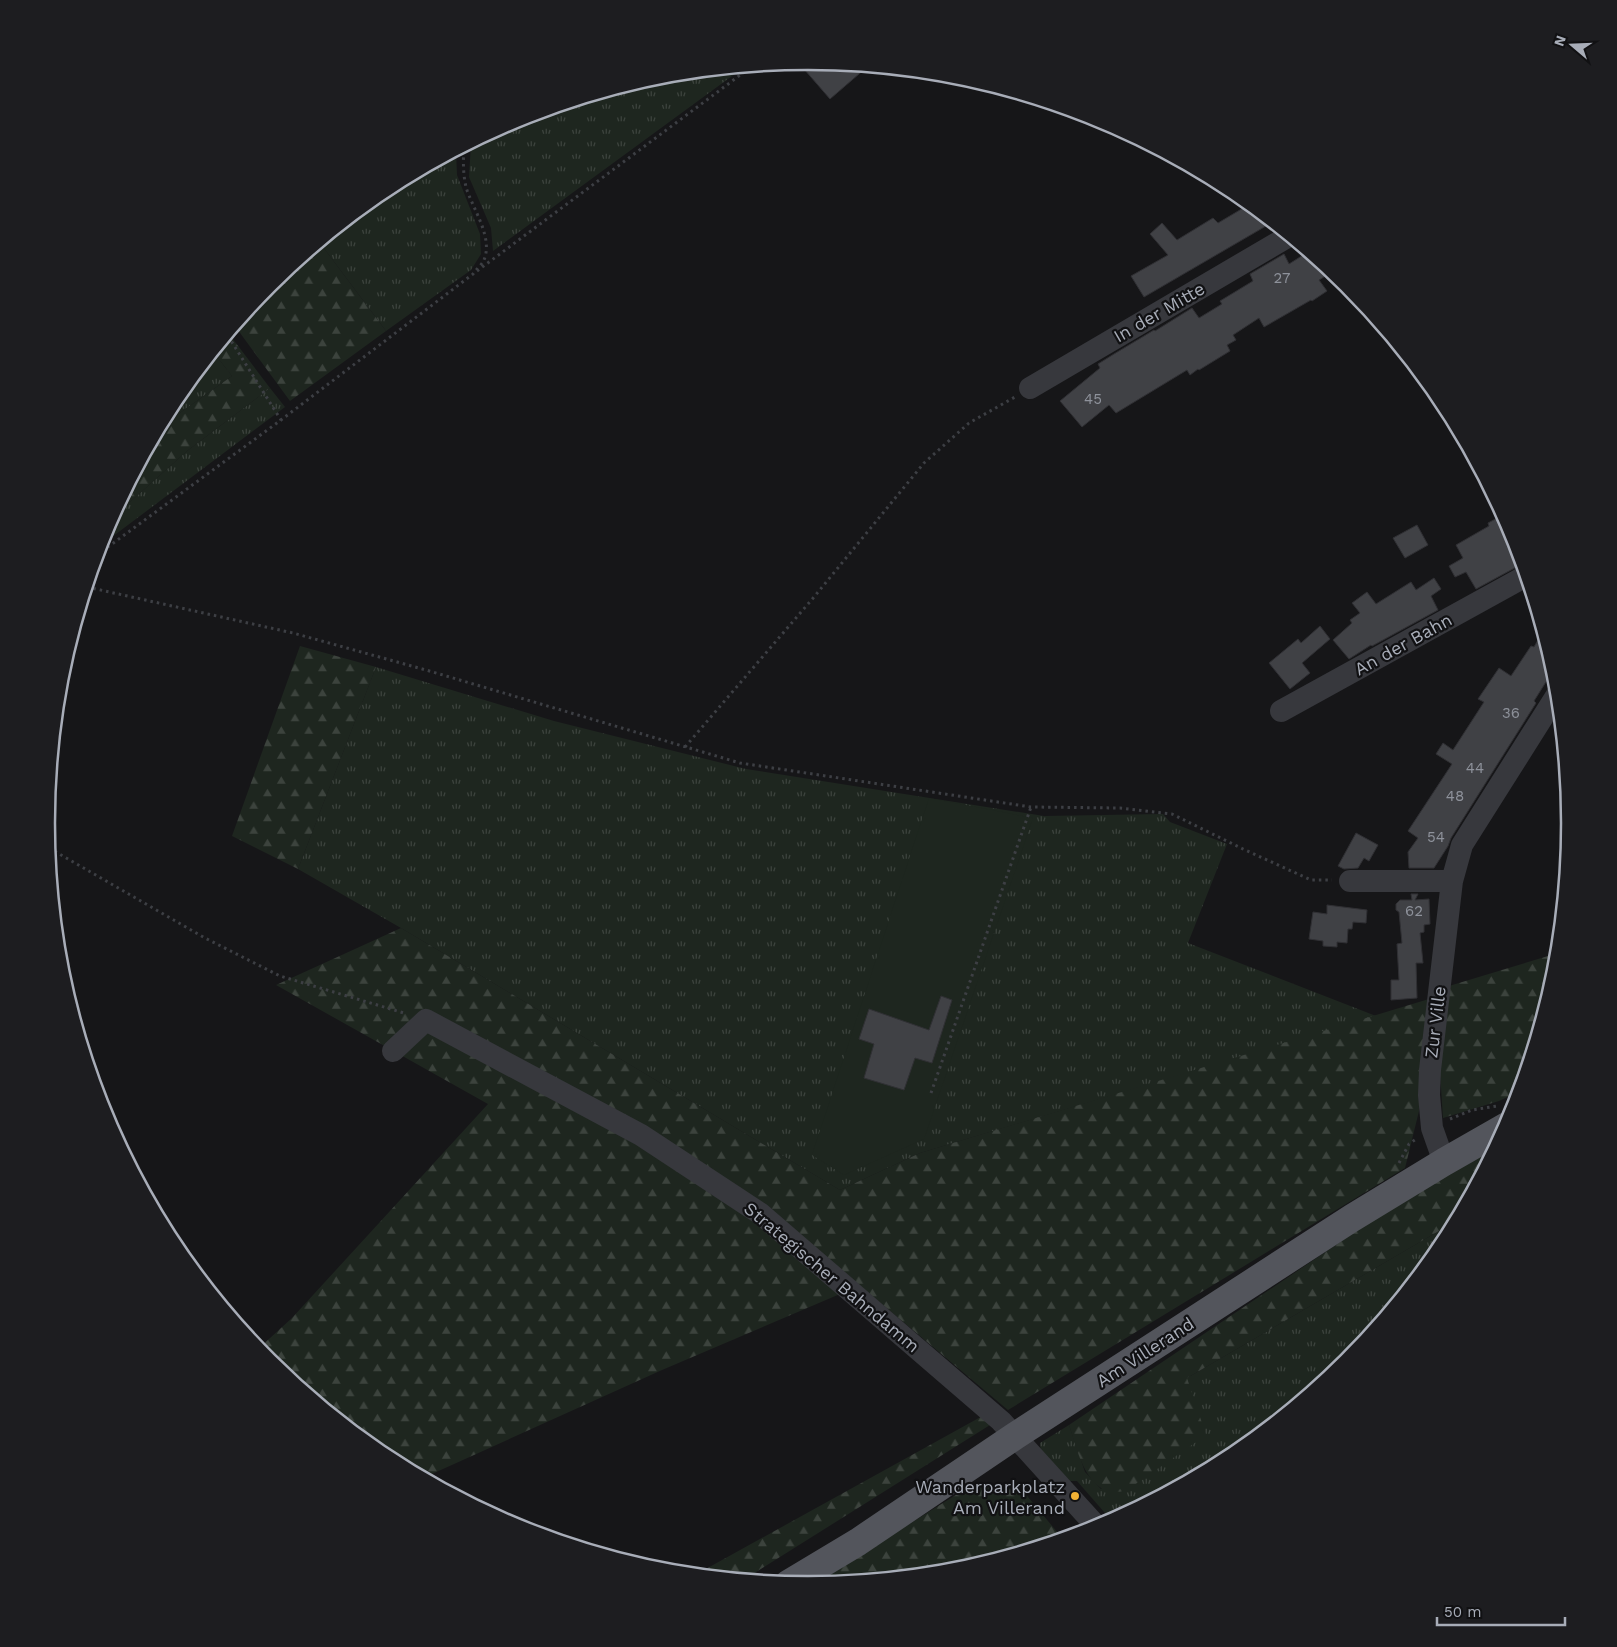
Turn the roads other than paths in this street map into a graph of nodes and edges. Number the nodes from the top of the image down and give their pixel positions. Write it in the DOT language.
graph roads {
  1 [pos="1283,239"];
  2 [pos="1030,388"];
  3 [pos="1521,579"];
  4 [pos="1552,701"];
  5 [pos="1281,711"];
  6 [pos="1350,881"];
  7 [pos="1452,881"];
  8 [pos="393,1051"];
  9 [pos="1495,1133"];
  10 [pos="1444,1162"];
  11 [pos="1015,1436"];
  12 [pos="1092,1522"];
  13 [pos="800,1577"];
  1 -- 2 [label="street, In der Mitte"];
  3 -- 5 [label="street, An der Bahn"];
  4 -- 7 [label="street, Zur Ville"];
  6 -- 7 [label="street"];
  7 -- 10 [label="street, Zur Ville"];
  8 -- 11 [label="street, Strategischer Bahndamm"];
  9 -- 10 [label="main road, Am Villerand"];
  10 -- 11 [label="main road, Am Villerand"];
  11 -- 12 [label="street, Strategischer Bahndamm"];
  11 -- 13 [label="main road, Am Villerand"];
}
